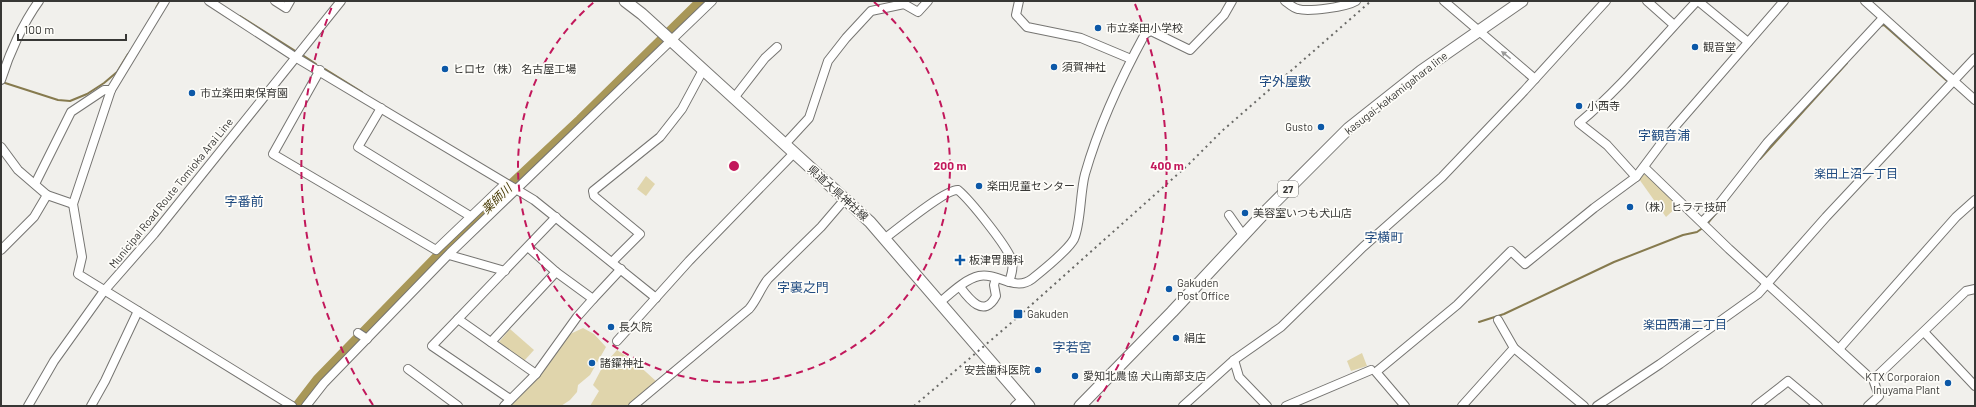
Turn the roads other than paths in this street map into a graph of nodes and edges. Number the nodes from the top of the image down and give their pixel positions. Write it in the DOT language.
graph roads {
  1 [pos="39,1"];
  2 [pos="164,1"];
  3 [pos="209,1"];
  4 [pos="275,1"];
  5 [pos="290,1"];
  6 [pos="341,1"];
  7 [pos="625,1"];
  8 [pos="712,1"];
  9 [pos="928,1"];
  10 [pos="1019,1"];
  11 [pos="1232,1"];
  12 [pos="1285,1"];
  13 [pos="1356,1"];
  14 [pos="1444,1"];
  15 [pos="1522,1"];
  16 [pos="1606,1"];
  17 [pos="1647,1"];
  18 [pos="1697,1"];
  19 [pos="1784,1"];
  20 [pos="1865,1"];
  21 [pos="1883,18"];
  22 [pos="1674,25"];
  23 [pos="1477,31"];
  24 [pos="671,41"];
  25 [pos="1748,42"];
  26 [pos="777,47"];
  27 [pos="296,57"];
  28 [pos="1975,58"];
  29 [pos="1131,59"];
  30 [pos="320,70"];
  31 [pos="703,70"];
  32 [pos="1,79"];
  33 [pos="1535,79"];
  34 [pos="1952,82"];
  35 [pos="111,90"];
  36 [pos="734,98"];
  37 [pos="1975,100"];
  38 [pos="381,108"];
  39 [pos="785,144"];
  40 [pos="1,147"];
  41 [pos="794,153"];
  42 [pos="1645,168"];
  43 [pos="1636,177"];
  44 [pos="35,184"];
  45 [pos="505,184"];
  46 [pos="518,190"];
  47 [pos="47,195"];
  48 [pos="845,199"];
  49 [pos="1975,200"];
  50 [pos="73,204"];
  51 [pos="1229,215"];
  52 [pos="470,216"];
  53 [pos="556,216"];
  54 [pos="1702,222"];
  55 [pos="1243,235"];
  56 [pos="884,239"];
  57 [pos="528,246"];
  58 [pos="1,250"];
  59 [pos="449,255"];
  60 [pos="612,262"];
  61 [pos="621,269"];
  62 [pos="505,271"];
  63 [pos="556,272"];
  64 [pos="996,278"];
  65 [pos="1009,282"];
  66 [pos="1767,283"];
  67 [pos="960,288"];
  68 [pos="1975,289"];
  69 [pos="104,291"];
  70 [pos="656,298"];
  71 [pos="593,299"];
  72 [pos="939,303"];
  73 [pos="138,311"];
  74 [pos="458,319"];
  75 [pos="1498,320"];
  76 [pos="1924,332"];
  77 [pos="358,333"];
  78 [pos="366,339"];
  79 [pos="617,341"];
  80 [pos="491,342"];
  81 [pos="1514,348"];
  82 [pos="1839,349"];
  83 [pos="1234,360"];
  84 [pos="408,369"];
  85 [pos="1371,370"];
  86 [pos="536,374"];
  87 [pos="1876,377"];
  88 [pos="1975,386"];
  89 [pos="510,399"];
  90 [pos="1022,404"];
  91 [pos="28,406"];
  92 [pos="91,406"];
  93 [pos="292,406"];
  94 [pos="306,406"];
  95 [pos="458,406"];
  96 [pos="504,406"];
  97 [pos="633,406"];
  98 [pos="1080,406"];
  99 [pos="1184,406"];
  100 [pos="1267,406"];
  101 [pos="1286,406"];
  102 [pos="1405,406"];
  103 [pos="1462,406"];
  104 [pos="1584,406"];
  105 [pos="1597,406"];
  106 [pos="1756,406"];
  107 [pos="1818,406"];
  108 [pos="1868,406"];
  1 -- 32 [label="street"];
  2 -- 35 [label="street"];
  3 -- 27 [label="street"];
  4 -- 5 [label="street"];
  6 -- 27 [label="street, Municipal Road Route Tomioka Arai Line"];
  7 -- 24 [label="main road, 県道大県神社線"];
  8 -- 24 [label="street"];
  9 -- 39 [label="street"];
  10 -- 29 [label="street"];
  11 -- 29 [label="street"];
  12 -- 13 [label="street"];
  14 -- 23 [label="street"];
  15 -- 23 [label="main road, kasugai-kakamigahara line / 27"];
  16 -- 33 [label="street"];
  17 -- 22 [label="street"];
  18 -- 22 [label="street"];
  18 -- 25 [label="street"];
  19 -- 25 [label="street"];
  20 -- 21 [label="street"];
  21 -- 34 [label="street"];
  21 -- 54 [label="street"];
  22 -- 43 [label="street"];
  33 -- 23 [label="street, one-way"];
  23 -- 55 [label="main road, kasugai-kakamigahara line / 27"];
  24 -- 31 [label="main road, 県道大県神社線"];
  24 -- 46 [label="street"];
  25 -- 42 [label="street"];
  26 -- 36 [label="street"];
  27 -- 30 [label="street"];
  27 -- 69 [label="street, Municipal Road Route Tomioka Arai Line"];
  28 -- 34 [label="street"];
  29 -- 65 [label="street"];
  30 -- 38 [label="street"];
  30 -- 52 [label="street"];
  31 -- 36 [label="main road, 県道大県神社線"];
  31 -- 60 [label="street"];
  33 -- 83 [label="street"];
  34 -- 37 [label="street"];
  34 -- 66 [label="street"];
  35 -- 44 [label="street"];
  35 -- 50 [label="street"];
  36 -- 39 [label="main road, 県道大県神社線"];
  38 -- 45 [label="street"];
  38 -- 52 [label="street"];
  39 -- 41 [label="main road, 県道大県神社線"];
  40 -- 44 [label="street"];
  41 -- 48 [label="main road, 県道大県神社線"];
  41 -- 70 [label="street"];
  42 -- 43 [label="street"];
  42 -- 54 [label="street"];
  43 -- 102 [label="street"];
  44 -- 47 [label="street"];
  45 -- 46 [label="street"];
  45 -- 52 [label="street"];
  46 -- 53 [label="street"];
  46 -- 59 [label="street"];
  47 -- 50 [label="street"];
  47 -- 58 [label="street"];
  48 -- 56 [label="main road, 県道大県神社線"];
  48 -- 97 [label="street"];
  49 -- 82 [label="street"];
  50 -- 69 [label="street"];
  51 -- 55 [label="street"];
  53 -- 57 [label="street"];
  53 -- 60 [label="street"];
  54 -- 66 [label="street"];
  55 -- 98 [label="main road, kasugai-kakamigahara line / 27"];
  56 -- 65 [label="street"];
  56 -- 72 [label="main road, 県道大県神社線"];
  57 -- 62 [label="street"];
  57 -- 63 [label="street"];
  59 -- 62 [label="street"];
  59 -- 78 [label="street"];
  60 -- 61 [label="street"];
  61 -- 70 [label="street"];
  61 -- 71 [label="street"];
  62 -- 74 [label="street"];
  63 -- 71 [label="street"];
  63 -- 80 [label="street"];
  64 -- 65 [label="street"];
  64 -- 67 [label="street"];
  64 -- 67 [label="street"];
  66 -- 82 [label="street"];
  66 -- 105 [label="street"];
  67 -- 72 [label="street"];
  68 -- 76 [label="street"];
  69 -- 73 [label="street"];
  69 -- 91 [label="street, Municipal Road Route Tomioka Arai Line"];
  70 -- 79 [label="street"];
  71 -- 86 [label="street"];
  72 -- 90 [label="main road, 県道大県神社線"];
  73 -- 92 [label="street"];
  73 -- 93 [label="street"];
  74 -- 80 [label="street"];
  74 -- 89 [label="street"];
  75 -- 81 [label="street"];
  76 -- 87 [label="street"];
  76 -- 88 [label="street"];
  77 -- 78 [label="street"];
  78 -- 94 [label="street"];
  80 -- 86 [label="street"];
  81 -- 103 [label="street"];
  81 -- 104 [label="street"];
  82 -- 87 [label="street"];
  83 -- 99 [label="street"];
  83 -- 100 [label="street"];
  84 -- 95 [label="street"];
  85 -- 101 [label="street"];
  86 -- 89 [label="street"];
  87 -- 108 [label="street"];
  89 -- 96 [label="street"];
  106 -- 107 [label="street"];
}
